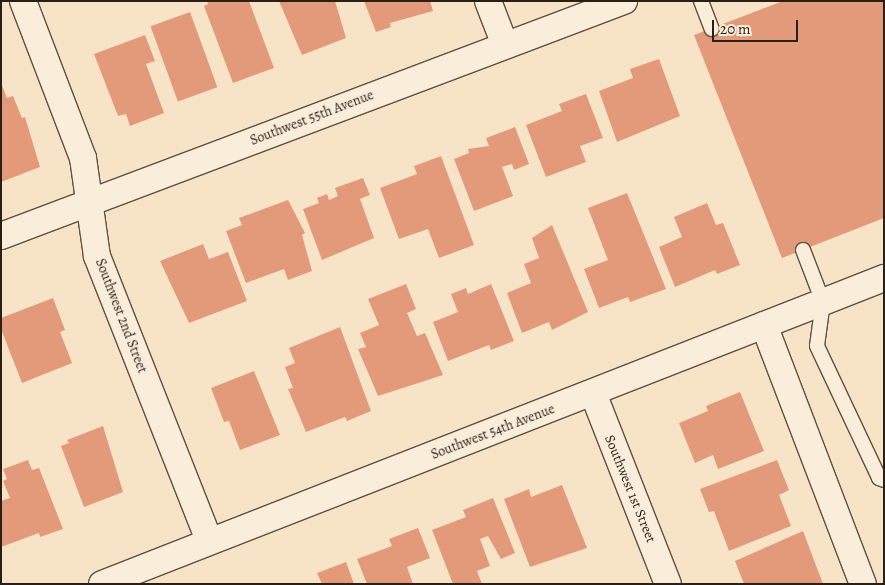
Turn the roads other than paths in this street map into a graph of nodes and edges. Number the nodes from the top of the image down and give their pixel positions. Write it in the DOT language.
graph roads {
  1 [pos="23,1"];
  2 [pos="488,1"];
  3 [pos="624,1"];
  4 [pos="701,1"];
  5 [pos="712,29"];
  6 [pos="505,45"];
  7 [pos="89,202"];
  8 [pos="1,236"];
  9 [pos="803,250"];
  10 [pos="884,278"];
  11 [pos="823,302"];
  12 [pos="764,325"];
  13 [pos="593,393"];
  14 [pos="884,480"];
  15 [pos="209,541"];
  16 [pos="102,584"];
  17 [pos="668,584"];
  18 [pos="863,584"];
  1 -- 7 [label="street, Southwest 2nd Street"];
  2 -- 6 [label="street"];
  3 -- 6 [label="street, Southwest 55th Avenue"];
  4 -- 5 [label="lane"];
  6 -- 7 [label="street, Southwest 55th Avenue"];
  7 -- 8 [label="street, Southwest 55th Avenue"];
  7 -- 15 [label="street, Southwest 2nd Street"];
  9 -- 11 [label="lane"];
  10 -- 11 [label="street, Southwest 54th Avenue"];
  11 -- 12 [label="street, Southwest 54th Avenue"];
  11 -- 14 [label="lane"];
  12 -- 13 [label="street, Southwest 54th Avenue"];
  12 -- 18 [label="street"];
  13 -- 15 [label="street, Southwest 54th Avenue"];
  13 -- 17 [label="street, Southwest 1st Street"];
  15 -- 16 [label="street, Southwest 54th Avenue"];
}
